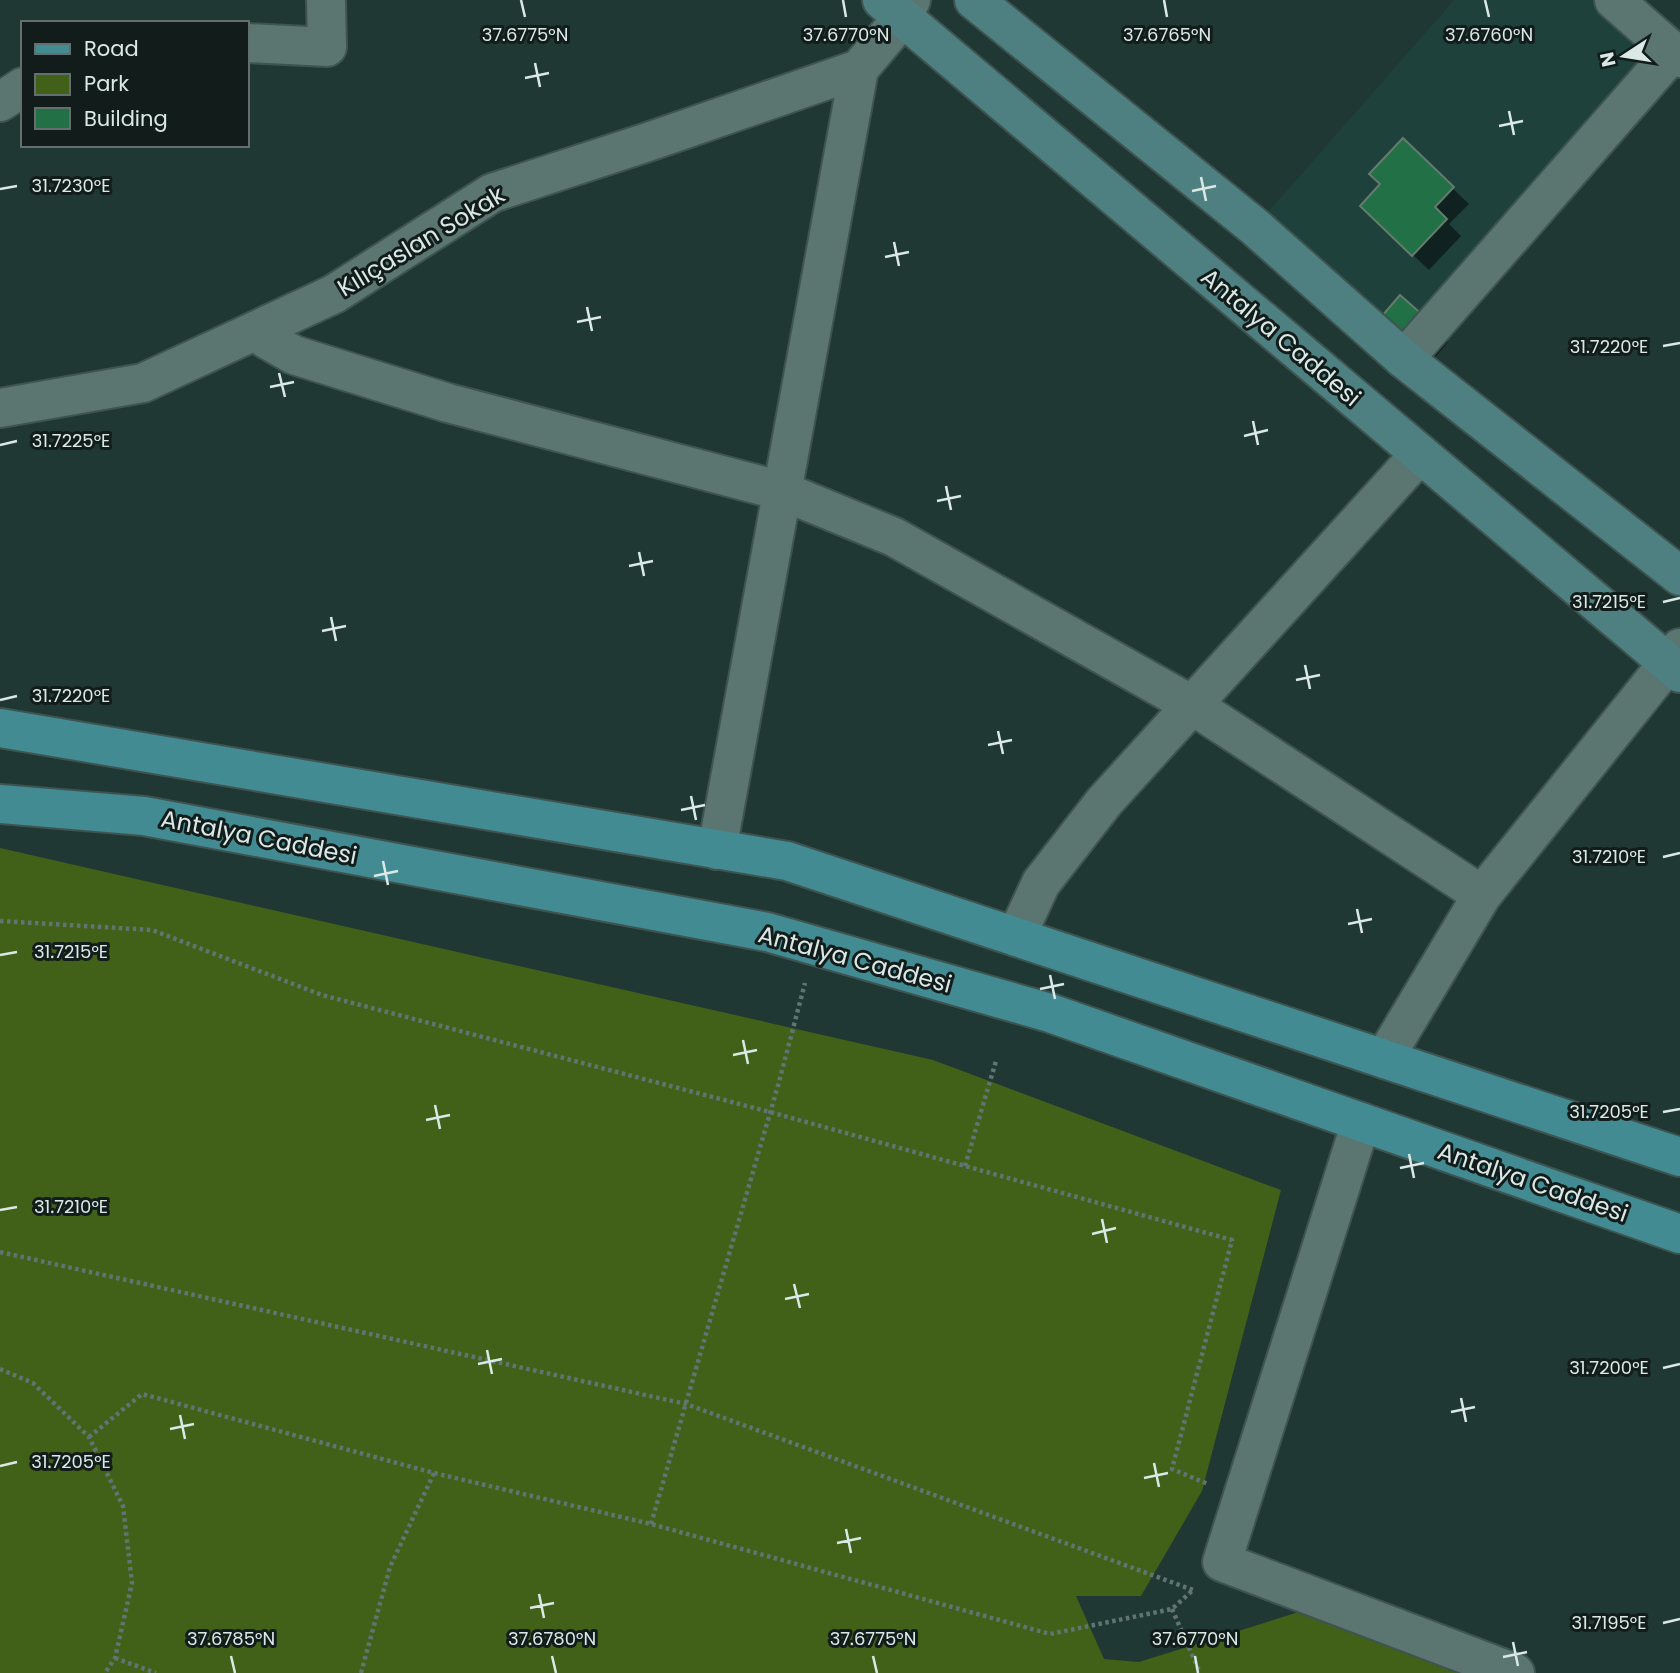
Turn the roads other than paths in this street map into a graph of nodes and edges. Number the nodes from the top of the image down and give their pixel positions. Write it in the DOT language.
graph roads {
  1 [pos="326,0"];
  2 [pos="974,0"];
  3 [pos="1614,0"];
  4 [pos="898,6"];
  5 [pos="248,43"];
  6 [pos="1677,55"];
  7 [pos="859,69"];
  8 [pos="21,87"];
  9 [pos="0,102"];
  10 [pos="254,332"];
  11 [pos="1404,359"];
  12 [pos="0,408"];
  13 [pos="1420,454"];
  14 [pos="782,491"];
  15 [pos="1680,576"];
  16 [pos="1676,662"];
  17 [pos="1192,705"];
  18 [pos="0,728"];
  19 [pos="0,804"];
  20 [pos="717,850"];
  21 [pos="1482,895"];
  22 [pos="1016,937"];
  23 [pos="1384,1059"];
  24 [pos="1361,1122"];
  25 [pos="1680,1157"];
  26 [pos="1680,1234"];
  27 [pos="1515,1673"];
  1 -- 5 [label="street"];
  2 -- 11 [label="main road"];
  3 -- 6 [label="street"];
  4 -- 7 [label="street"];
  4 -- 13 [label="main road, Antalya Caddesi"];
  6 -- 11 [label="street"];
  7 -- 10 [label="street, Kılıçaslan Sokak"];
  7 -- 14 [label="street"];
  8 -- 9 [label="street"];
  10 -- 12 [label="street, Kılıçaslan Sokak"];
  10 -- 14 [label="street"];
  11 -- 15 [label="main road"];
  13 -- 16 [label="main road, Antalya Caddesi"];
  13 -- 17 [label="street"];
  14 -- 17 [label="street"];
  14 -- 20 [label="street"];
  16 -- 21 [label="street"];
  17 -- 21 [label="street"];
  17 -- 22 [label="street"];
  18 -- 20 [label="main road"];
  19 -- 24 [label="main road, Antalya Caddesi"];
  20 -- 22 [label="main road"];
  21 -- 23 [label="street"];
  22 -- 23 [label="main road"];
  23 -- 25 [label="main road"];
  24 -- 26 [label="main road, Antalya Caddesi"];
  24 -- 27 [label="street"];
}
